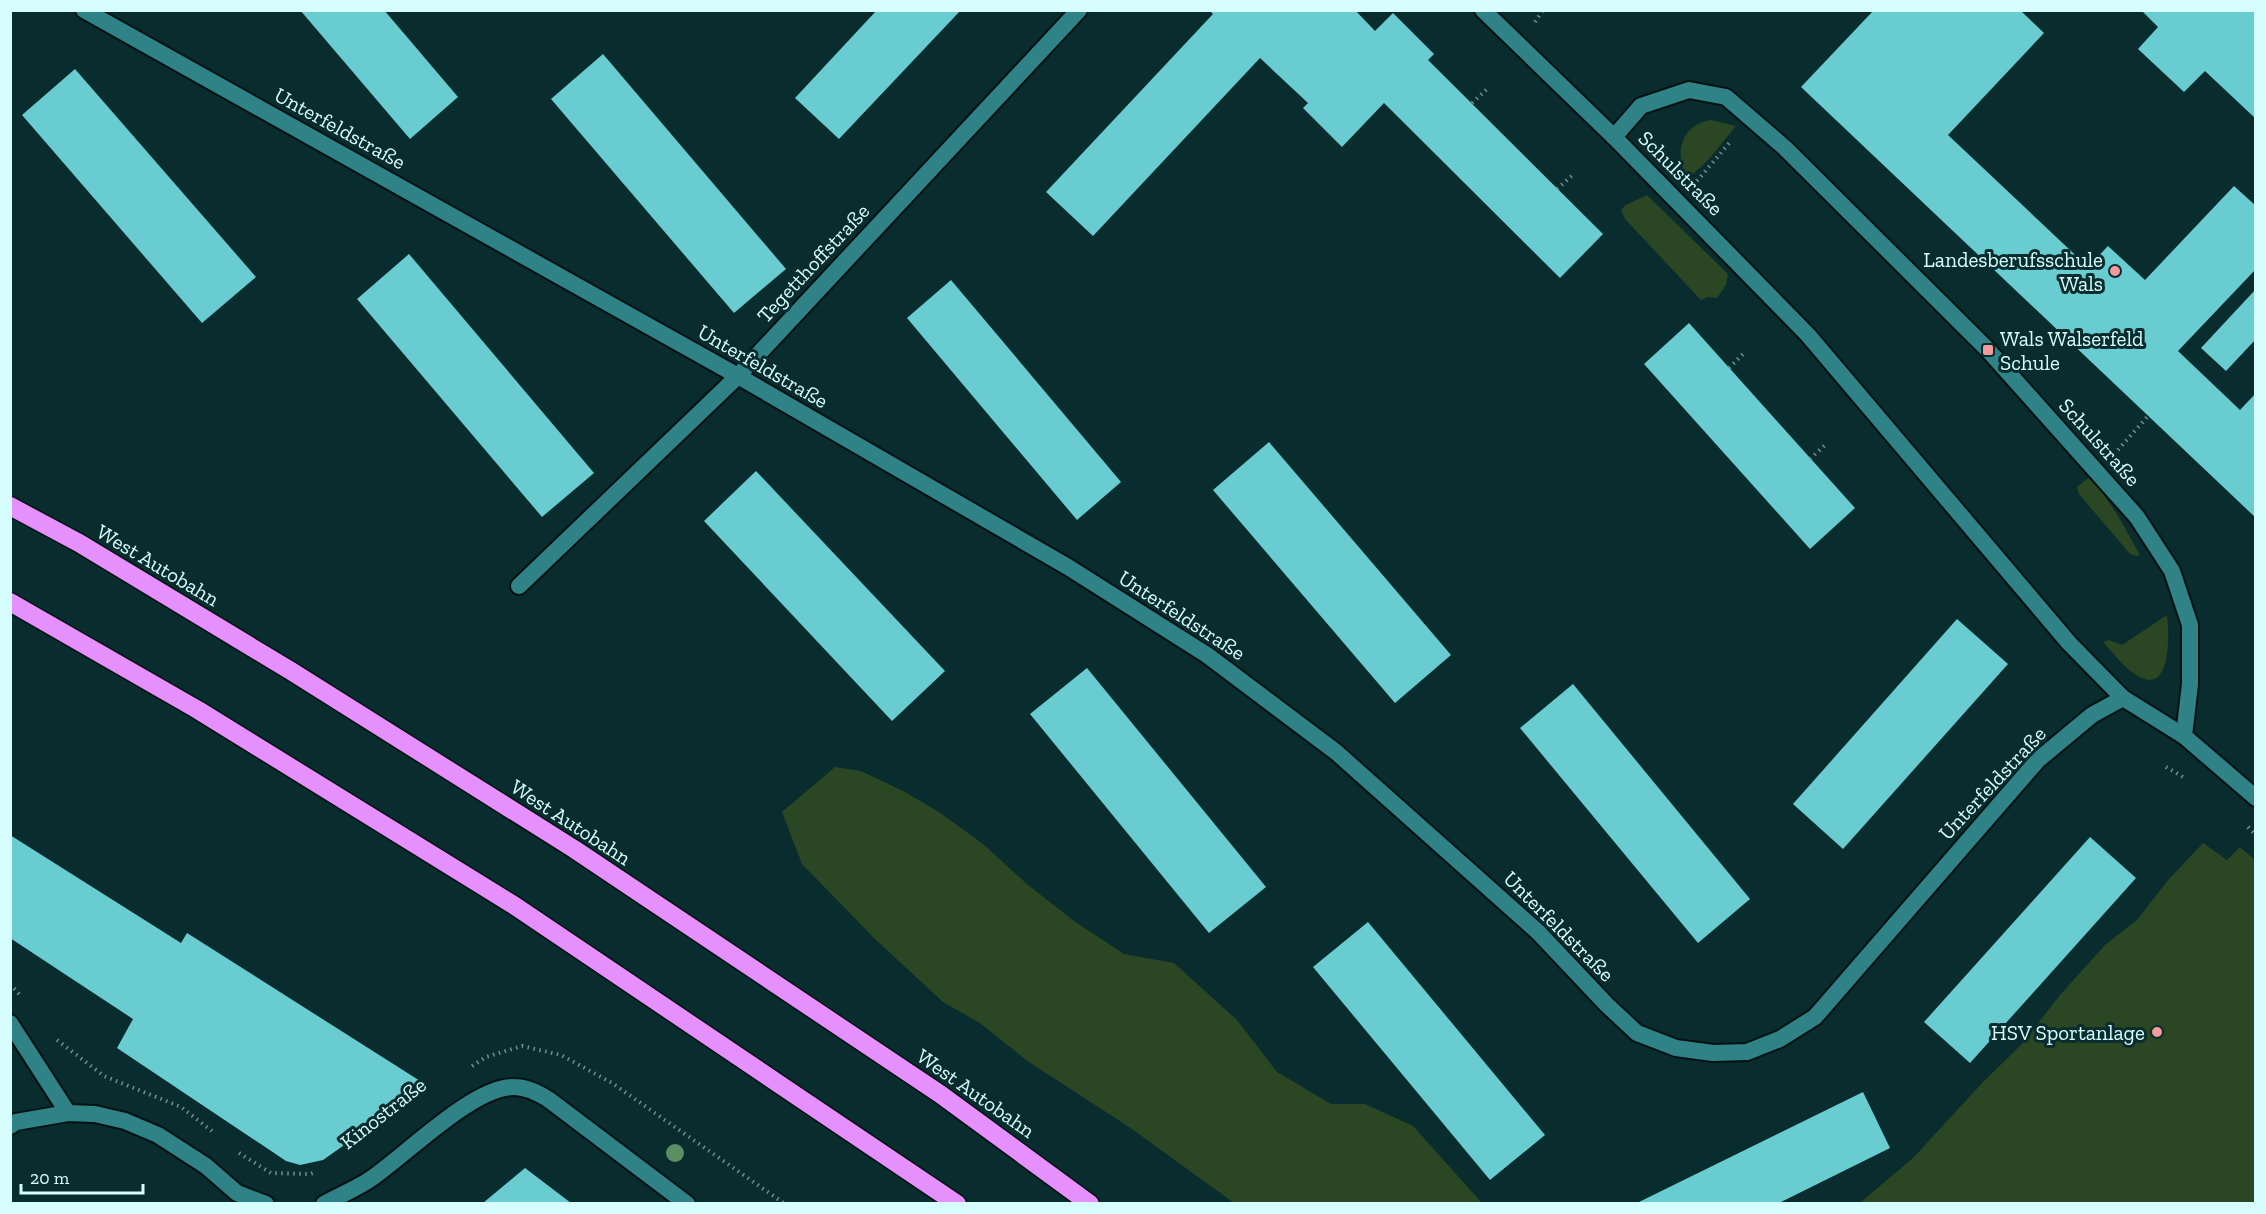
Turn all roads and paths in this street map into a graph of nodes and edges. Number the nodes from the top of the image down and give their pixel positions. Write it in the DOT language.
graph roads {
  1 [pos="84,10"];
  2 [pos="1079,10"];
  3 [pos="1483,10"];
  4 [pos="1488,89"];
  5 [pos="1472,103"];
  6 [pos="1752,118"];
  7 [pos="1614,137"];
  8 [pos="1574,174"];
  9 [pos="1557,189"];
  10 [pos="1678,202"];
  11 [pos="1743,354"];
  12 [pos="1729,368"];
  13 [pos="738,376"];
  14 [pos="2148,416"];
  15 [pos="1825,445"];
  16 [pos="2118,450"];
  17 [pos="1810,459"];
  18 [pos="10,506"];
  19 [pos="519,586"];
  20 [pos="10,602"];
  21 [pos="2123,698"];
  22 [pos="2184,736"];
  23 [pos="2256,798"];
  24 [pos="10,984"];
  25 [pos="25,1002"];
  26 [pos="10,1023"];
  27 [pos="55,1038"];
  28 [pos="470,1068"];
  29 [pos="68,1113"];
  30 [pos="10,1126"];
  31 [pos="214,1133"];
  32 [pos="231,1147"];
  33 [pos="319,1171"];
  34 [pos="266,1203"];
  35 [pos="324,1203"];
  36 [pos="687,1203"];
  37 [pos="785,1203"];
  38 [pos="957,1203"];
  39 [pos="1090,1203"];
  1 -- 13 [label="street, Unterfeldstraße"];
  2 -- 13 [label="street, Tegetthoffstraße"];
  3 -- 7 [label="street, Schulstraße"];
  4 -- 5 [label="path"];
  6 -- 7 [label="street, Schulstraße"];
  6 -- 10 [label="path"];
  6 -- 22 [label="street, Schulstraße"];
  7 -- 10 [label="street, Schulstraße"];
  8 -- 9 [label="path"];
  10 -- 21 [label="street, Schulstraße"];
  11 -- 12 [label="path"];
  13 -- 19 [label="street, Tegetthoffstraße"];
  13 -- 21 [label="street, Unterfeldstraße"];
  14 -- 16 [label="path"];
  15 -- 17 [label="path"];
  18 -- 39 [label="highway, West Autobahn"];
  20 -- 38 [label="highway"];
  21 -- 22 [label="street, Schulstraße"];
  22 -- 23 [label="street, Schulstraße"];
  24 -- 25 [label="path"];
  26 -- 29 [label="street"];
  27 -- 31 [label="path"];
  28 -- 37 [label="path"];
  29 -- 30 [label="street"];
  29 -- 34 [label="street"];
  32 -- 33 [label="path"];
  35 -- 36 [label="street"];
}
